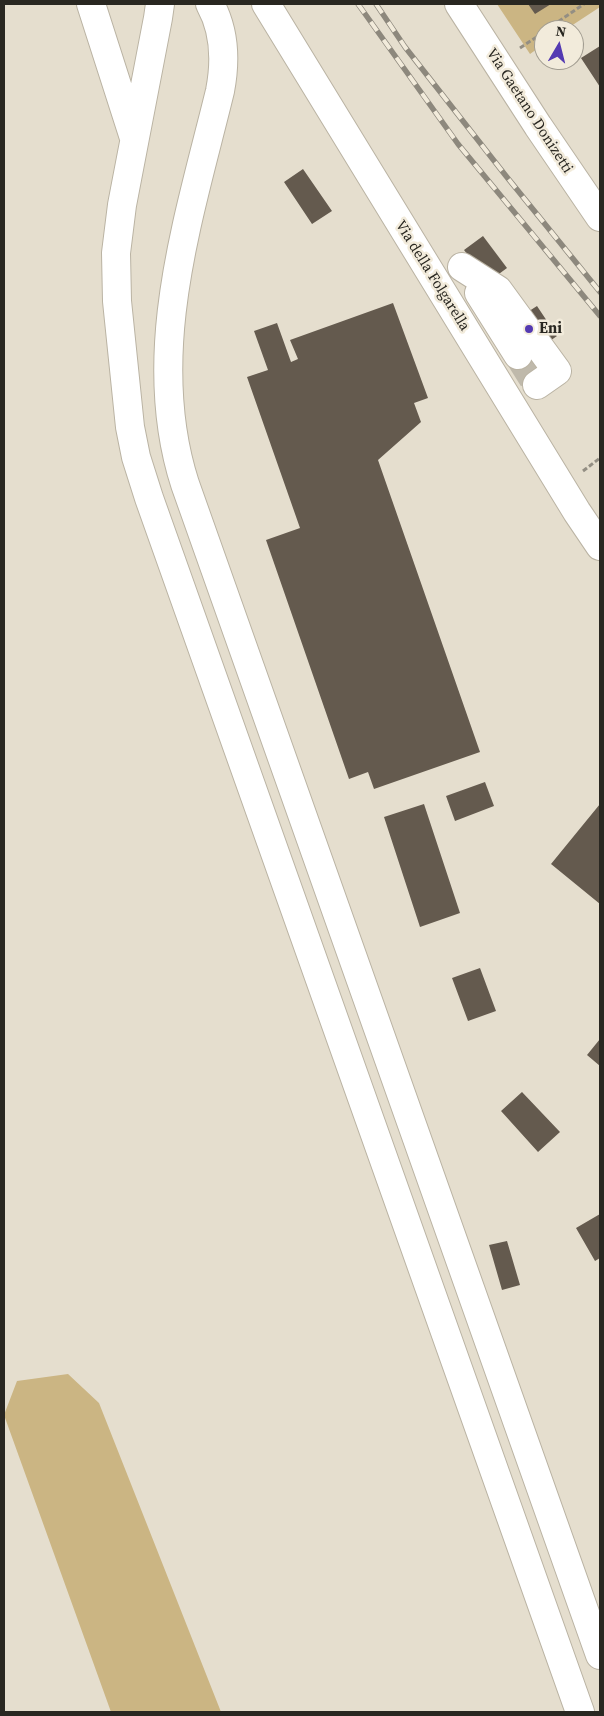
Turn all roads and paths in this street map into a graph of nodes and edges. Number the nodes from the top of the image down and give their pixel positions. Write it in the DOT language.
graph roads {
  1 [pos="91,4"];
  2 [pos="160,4"];
  3 [pos="210,4"];
  4 [pos="266,4"];
  5 [pos="459,4"];
  6 [pos="584,4"];
  7 [pos="561,20"];
  8 [pos="534,38"];
  9 [pos="524,45"];
  10 [pos="135,140"];
  11 [pos="600,217"];
  12 [pos="426,266"];
  13 [pos="462,267"];
  14 [pos="518,355"];
  15 [pos="516,412"];
  16 [pos="600,458"];
  17 [pos="581,472"];
  18 [pos="600,546"];
  19 [pos="600,1655"];
  20 [pos="580,1712"];
  1 -- 10 [label="street"];
  2 -- 10 [label="street"];
  3 -- 19 [label="street"];
  4 -- 12 [label="street, Via della Folgarella"];
  5 -- 11 [label="street, Via Gaetano Donizetti"];
  6 -- 7 [label="path"];
  8 -- 9 [label="path"];
  10 -- 20 [label="street"];
  12 -- 13 [label="street"];
  12 -- 15 [label="street, Via della Folgarella"];
  13 -- 14 [label="street"];
  13 -- 15 [label="street"];
  15 -- 18 [label="street, Via della Folgarella"];
  16 -- 17 [label="path"];
}
